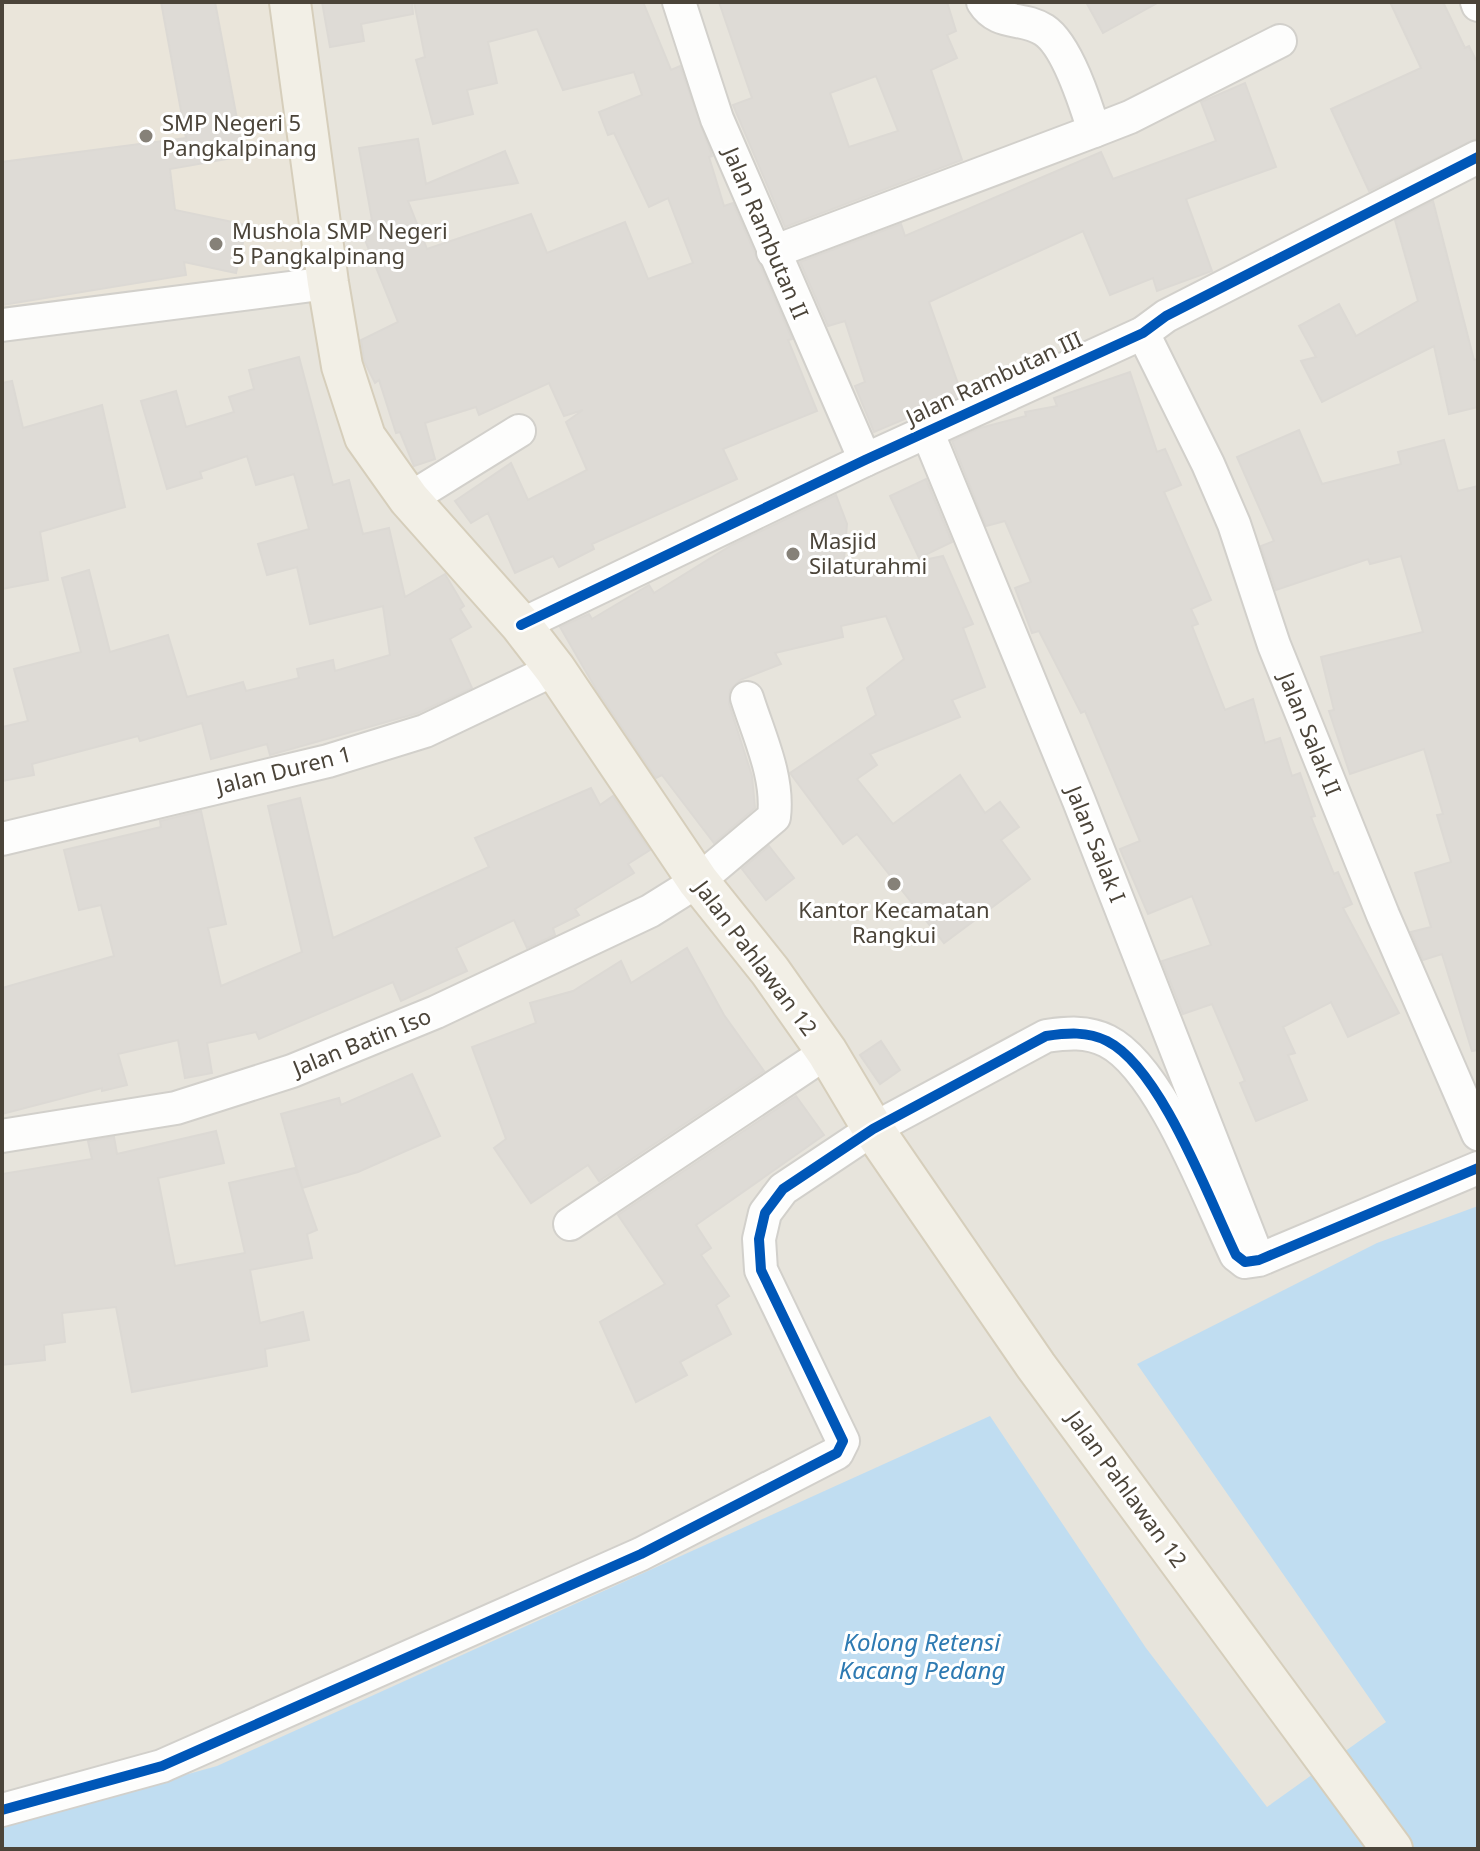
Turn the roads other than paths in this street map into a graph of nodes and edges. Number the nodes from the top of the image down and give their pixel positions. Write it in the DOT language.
graph roads {
  1 [pos="290,2"];
  2 [pos="679,2"];
  3 [pos="983,2"];
  4 [pos="1280,41"];
  5 [pos="1094,131"];
  6 [pos="1478,157"];
  7 [pos="773,252"];
  8 [pos="328,283"];
  9 [pos="2,325"];
  10 [pos="1143,333"];
  11 [pos="519,431"];
  12 [pos="927,431"];
  13 [pos="865,460"];
  14 [pos="409,499"];
  15 [pos="521,625"];
  16 [pos="555,669"];
  17 [pos="747,698"];
  18 [pos="2,839"];
  19 [pos="698,881"];
  20 [pos="827,1052"];
  21 [pos="873,1129"];
  22 [pos="1478,1134"];
  23 [pos="2,1136"];
  24 [pos="1478,1168"];
  25 [pos="570,1224"];
  26 [pos="1259,1260"];
  27 [pos="2,1810"];
  28 [pos="1392,1849"];
  1 -- 8 [label="main road, Jalan Pahlawan 12"];
  2 -- 7 [label="street, Jalan Rambutan II"];
  3 -- 5 [label="street"];
  4 -- 5 [label="street"];
  5 -- 7 [label="street"];
  6 -- 10 [label="street, Jalan Rambutan III"];
  7 -- 13 [label="street, Jalan Rambutan II"];
  8 -- 9 [label="street"];
  8 -- 14 [label="main road, Jalan Pahlawan 12"];
  10 -- 12 [label="street, Jalan Rambutan III"];
  10 -- 22 [label="street, Jalan Salak II"];
  11 -- 14 [label="street"];
  12 -- 13 [label="street, Jalan Rambutan III"];
  12 -- 26 [label="street, Jalan Salak I"];
  13 -- 15 [label="street, Jalan Rambutan III"];
  14 -- 15 [label="main road, Jalan Pahlawan 12"];
  15 -- 16 [label="main road, Jalan Pahlawan 12"];
  16 -- 18 [label="street, Jalan Duren 1"];
  16 -- 19 [label="main road, Jalan Pahlawan 12"];
  17 -- 19 [label="street, Jalan Batin Iso"];
  19 -- 20 [label="main road, Jalan Pahlawan 12"];
  19 -- 23 [label="street, Jalan Batin Iso"];
  20 -- 21 [label="main road, Jalan Pahlawan 12"];
  20 -- 25 [label="street"];
  21 -- 26 [label="street"];
  21 -- 27 [label="street"];
  21 -- 28 [label="main road, Jalan Pahlawan 12"];
  24 -- 26 [label="street"];
}
